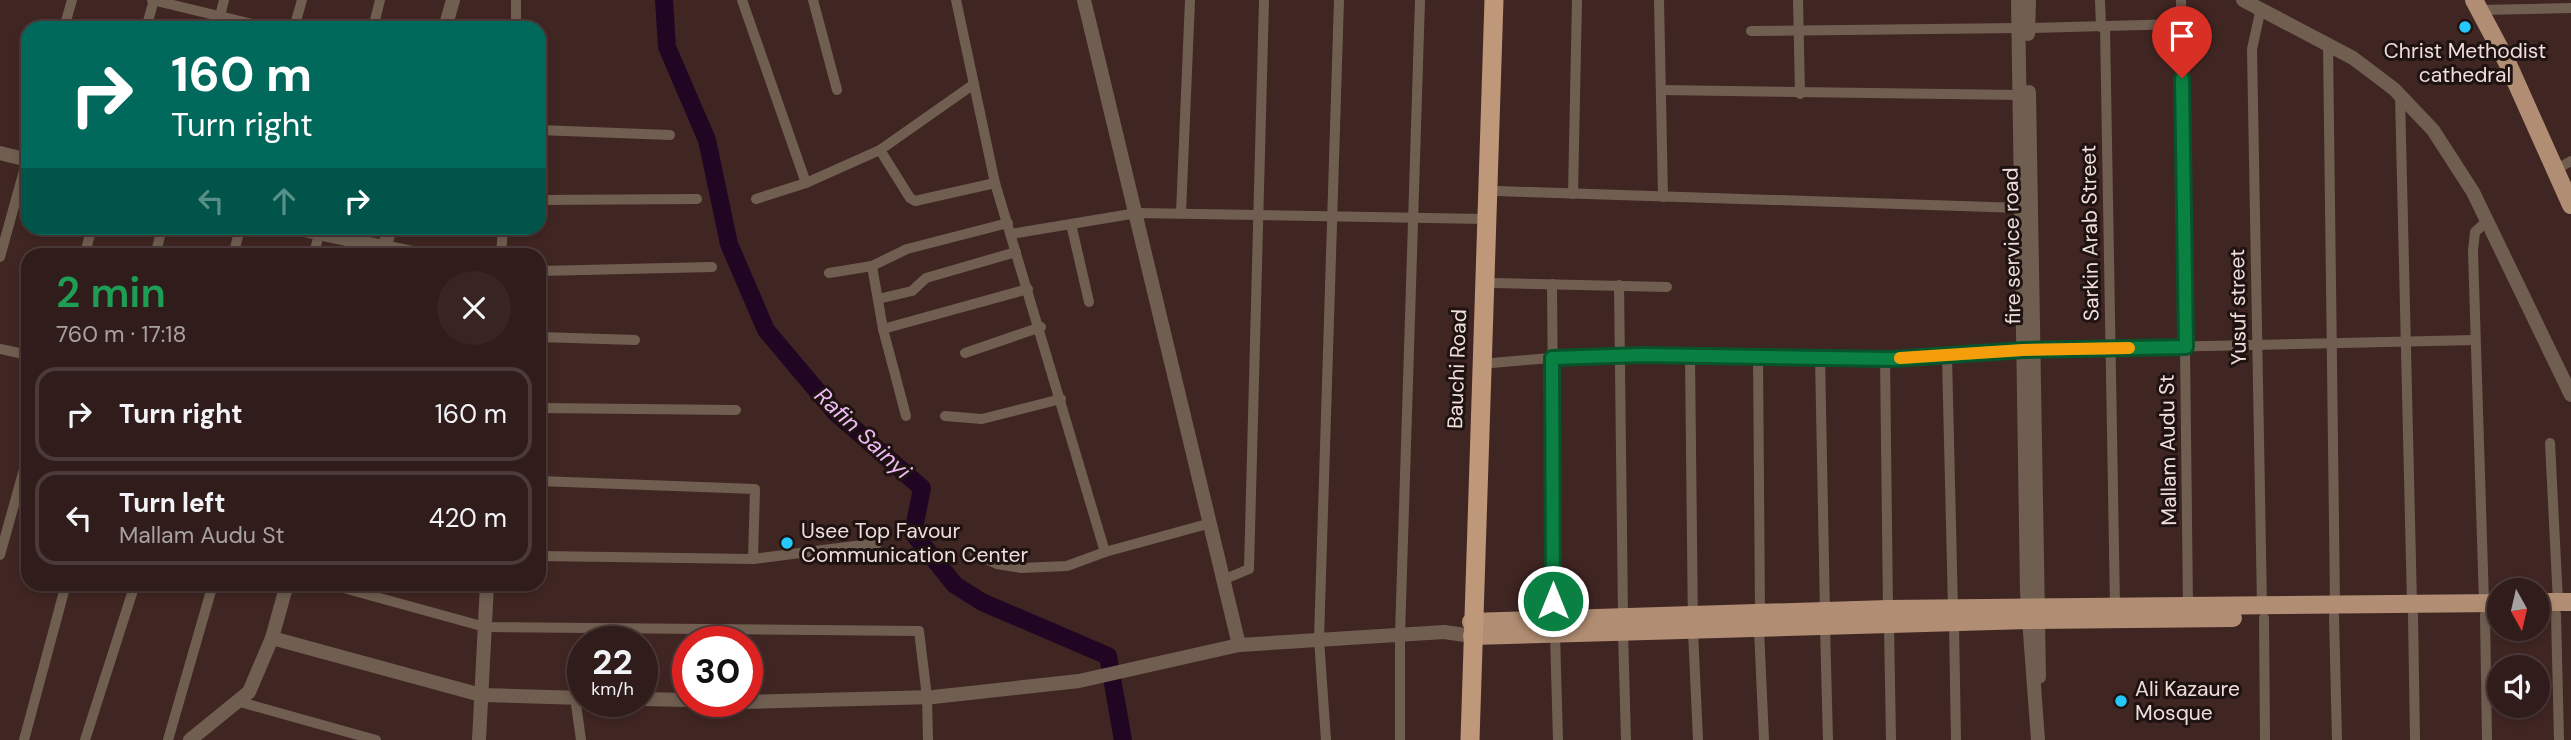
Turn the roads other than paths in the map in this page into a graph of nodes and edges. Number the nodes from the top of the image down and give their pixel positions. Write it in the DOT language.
graph roads {
  1 [pos="72,0"];
  2 [pos="153,0"];
  3 [pos="225,0"];
  4 [pos="302,0"];
  5 [pos="380,0"];
  6 [pos="453,0"];
  7 [pos="516,0"];
  8 [pos="742,0"];
  9 [pos="813,0"];
  10 [pos="956,0"];
  11 [pos="1084,0"];
  12 [pos="1190,0"];
  13 [pos="1264,0"];
  14 [pos="1339,0"];
  15 [pos="1420,0"];
  16 [pos="1494,0"];
  17 [pos="1503,0"];
  18 [pos="1577,0"];
  19 [pos="1659,0"];
  20 [pos="1798,0"];
  21 [pos="2018,0"];
  22 [pos="2029,0"];
  23 [pos="2100,0"];
  24 [pos="2181,0"];
  25 [pos="2243,0"];
  26 [pos="2477,5"];
  27 [pos="2260,8"];
  28 [pos="2571,8"];
  29 [pos="66,21"];
  30 [pos="148,21"];
  31 [pos="215,21"];
  32 [pos="218,21"];
  33 [pos="296,21"];
  34 [pos="375,21"];
  35 [pos="447,21"];
  36 [pos="516,21"];
  37 [pos="2181,24"];
  38 [pos="2103,27"];
  39 [pos="2023,28"];
  40 [pos="1799,31"];
  41 [pos="1751,32"];
  42 [pos="2328,43"];
  43 [pos="974,84"];
  44 [pos="837,90"];
  45 [pos="1661,90"];
  46 [pos="1800,94"];
  47 [pos="2020,95"];
  48 [pos="2400,95"];
  49 [pos="546,130"];
  50 [pos="670,135"];
  51 [pos="880,150"];
  52 [pos="0,153"];
  53 [pos="21,158"];
  54 [pos="2563,165"];
  55 [pos="806,183"];
  56 [pos="995,183"];
  57 [pos="21,184"];
  58 [pos="1497,191"];
  59 [pos="1573,194"];
  60 [pos="1663,197"];
  61 [pos="697,199"];
  62 [pos="756,199"];
  63 [pos="546,200"];
  64 [pos="2571,205"];
  65 [pos="2021,208"];
  66 [pos="1137,213"];
  67 [pos="1181,213"];
  68 [pos="1258,214"];
  69 [pos="1334,215"];
  70 [pos="1485,219"];
  71 [pos="1412,220"];
  72 [pos="2487,221"];
  73 [pos="1071,224"];
  74 [pos="1009,228"];
  75 [pos="333,235"];
  76 [pos="374,248"];
  77 [pos="1016,252"];
  78 [pos="0,257"];
  79 [pos="872,266"];
  80 [pos="712,267"];
  81 [pos="546,271"];
  82 [pos="829,273"];
  83 [pos="1494,283"];
  84 [pos="1552,284"];
  85 [pos="1619,285"];
  86 [pos="1667,287"];
  87 [pos="1028,289"];
  88 [pos="878,299"];
  89 [pos="1090,302"];
  90 [pos="1041,327"];
  91 [pos="883,330"];
  92 [pos="546,337"];
  93 [pos="635,340"];
  94 [pos="2475,340"];
  95 [pos="2405,342"];
  96 [pos="2331,343"];
  97 [pos="2258,345"];
  98 [pos="2186,347"];
  99 [pos="2112,348"];
  100 [pos="0,349"];
  101 [pos="2029,350"];
  102 [pos="965,353"];
  103 [pos="21,354"];
  104 [pos="1620,355"];
  105 [pos="1690,355"];
  106 [pos="1758,355"];
  107 [pos="1820,356"];
  108 [pos="1947,356"];
  109 [pos="1552,358"];
  110 [pos="1885,358"];
  111 [pos="1492,363"];
  112 [pos="2571,395"];
  113 [pos="1061,399"];
  114 [pos="546,408"];
  115 [pos="736,410"];
  116 [pos="906,416"];
  117 [pos="945,416"];
  118 [pos="2550,443"];
  119 [pos="21,480"];
  120 [pos="546,481"];
  121 [pos="1211,523"];
  122 [pos="878,543"];
  123 [pos="1105,552"];
  124 [pos="975,554"];
  125 [pos="0,555"];
  126 [pos="546,556"];
  127 [pos="753,559"];
  128 [pos="2490,578"];
  129 [pos="1225,579"];
  130 [pos="64,591"];
  131 [pos="133,591"];
  132 [pos="212,591"];
  133 [pos="285,591"];
  134 [pos="354,591"];
  135 [pos="487,591"];
  136 [pos="2115,607"];
  137 [pos="2188,607"];
  138 [pos="2487,609"];
  139 [pos="2559,609"];
  140 [pos="2413,610"];
  141 [pos="2334,611"];
  142 [pos="2263,612"];
  143 [pos="2034,614"];
  144 [pos="1953,616"];
  145 [pos="1889,617"];
  146 [pos="1825,620"];
  147 [pos="1760,621"];
  148 [pos="1623,623"];
  149 [pos="1693,623"];
  150 [pos="1555,626"];
  151 [pos="485,627"];
  152 [pos="1473,629"];
  153 [pos="1400,635"];
  154 [pos="272,638"];
  155 [pos="1319,639"];
  156 [pos="2491,641"];
  157 [pos="1239,645"];
  158 [pos="481,695"];
  159 [pos="927,697"];
  160 [pos="567,698"];
  161 [pos="763,701"];
  162 [pos="240,702"];
  163 [pos="580,717"];
  164 [pos="24,740"];
  165 [pos="86,740"];
  166 [pos="168,740"];
  167 [pos="190,740"];
  168 [pos="376,740"];
  169 [pos="479,740"];
  170 [pos="581,740"];
  171 [pos="928,740"];
  172 [pos="1326,740"];
  173 [pos="1400,740"];
  174 [pos="1469,740"];
  175 [pos="1481,740"];
  176 [pos="1558,740"];
  177 [pos="1626,740"];
  178 [pos="1698,740"];
  179 [pos="1764,740"];
  180 [pos="1828,740"];
  181 [pos="1891,740"];
  182 [pos="1956,740"];
  183 [pos="2038,740"];
  184 [pos="2266,740"];
  185 [pos="2337,740"];
  186 [pos="2415,740"];
  187 [pos="2487,740"];
  188 [pos="2559,740"];
  1 -- 29 [label="street"];
  2 -- 30 [label="street"];
  2 -- 31 [label="street"];
  3 -- 32 [label="street"];
  4 -- 33 [label="street"];
  5 -- 34 [label="street"];
  6 -- 35 [label="street"];
  7 -- 36 [label="street"];
  8 -- 55 [label="street"];
  9 -- 44 [label="street"];
  10 -- 43 [label="street"];
  11 -- 66 [label="street"];
  12 -- 67 [label="street"];
  13 -- 68 [label="street"];
  14 -- 69 [label="street"];
  15 -- 71 [label="street"];
  16 -- 70 [label="highway, Bauchi Road"];
  17 -- 58 [label="highway, Bauchi Road"];
  18 -- 59 [label="street"];
  19 -- 45 [label="street"];
  20 -- 40 [label="street"];
  21 -- 39 [label="street"];
  22 -- 39 [label="street, fire service road"];
  23 -- 38 [label="street, Sarkin Arab Street"];
  24 -- 37 [label="street, Mallam Audu St"];
  25 -- 27 [label="street"];
  26 -- 28 [label="street"];
  26 -- 54 [label="main road"];
  27 -- 42 [label="street"];
  27 -- 97 [label="street, Yusuf street"];
  37 -- 38 [label="street"];
  37 -- 98 [label="street, Mallam Audu St"];
  38 -- 39 [label="street"];
  38 -- 99 [label="street, Sarkin Arab Street"];
  39 -- 40 [label="street"];
  39 -- 47 [label="street"];
  39 -- 101 [label="street, fire service road"];
  40 -- 41 [label="street"];
  40 -- 46 [label="street"];
  42 -- 48 [label="street"];
  42 -- 96 [label="street"];
  43 -- 51 [label="street"];
  43 -- 56 [label="street"];
  45 -- 46 [label="street"];
  45 -- 60 [label="street"];
  46 -- 47 [label="street"];
  47 -- 65 [label="street"];
  48 -- 72 [label="street"];
  48 -- 95 [label="street"];
  49 -- 50 [label="street"];
  51 -- 55 [label="street"];
  51 -- 56 [label="street"];
  52 -- 53 [label="street"];
  54 -- 64 [label="main road"];
  55 -- 62 [label="street"];
  56 -- 74 [label="street"];
  57 -- 78 [label="street"];
  58 -- 59 [label="street"];
  58 -- 83 [label="highway, Bauchi Road"];
  59 -- 60 [label="street"];
  60 -- 65 [label="street"];
  61 -- 63 [label="street"];
  65 -- 101 [label="street"];
  66 -- 67 [label="street"];
  66 -- 73 [label="street"];
  66 -- 121 [label="street"];
  67 -- 68 [label="street"];
  68 -- 69 [label="street"];
  68 -- 129 [label="street"];
  69 -- 71 [label="street"];
  69 -- 155 [label="street"];
  70 -- 71 [label="street"];
  70 -- 152 [label="highway, Bauchi Road"];
  71 -- 153 [label="street"];
  72 -- 94 [label="street"];
  72 -- 112 [label="street"];
  73 -- 74 [label="street"];
  73 -- 89 [label="street"];
  74 -- 77 [label="street"];
  74 -- 79 [label="street"];
  75 -- 76 [label="street"];
  77 -- 87 [label="street"];
  77 -- 88 [label="street"];
  79 -- 82 [label="street"];
  79 -- 88 [label="street"];
  80 -- 81 [label="street"];
  83 -- 84 [label="street"];
  83 -- 111 [label="highway, Bauchi Road"];
  84 -- 85 [label="street"];
  84 -- 109 [label="street"];
  85 -- 86 [label="street"];
  85 -- 104 [label="street"];
  87 -- 90 [label="street"];
  87 -- 91 [label="street"];
  88 -- 91 [label="street"];
  90 -- 102 [label="street"];
  90 -- 113 [label="street"];
  91 -- 116 [label="street"];
  92 -- 93 [label="street"];
  94 -- 95 [label="street"];
  94 -- 128 [label="street"];
  95 -- 96 [label="street"];
  95 -- 140 [label="street"];
  96 -- 97 [label="street"];
  96 -- 141 [label="street"];
  97 -- 98 [label="street"];
  97 -- 142 [label="street, Yusuf street"];
  98 -- 99 [label="street"];
  98 -- 137 [label="street, Mallam Audu St"];
  99 -- 101 [label="street"];
  99 -- 136 [label="street, Sarkin Arab Street"];
  100 -- 103 [label="street"];
  101 -- 108 [label="street"];
  101 -- 143 [label="street, fire service road"];
  104 -- 105 [label="street"];
  104 -- 109 [label="street"];
  104 -- 148 [label="street"];
  105 -- 106 [label="street"];
  105 -- 149 [label="street"];
  106 -- 107 [label="street"];
  106 -- 147 [label="street"];
  107 -- 110 [label="street"];
  107 -- 146 [label="street"];
  108 -- 110 [label="street"];
  108 -- 144 [label="street"];
  109 -- 111 [label="street"];
  109 -- 150 [label="street"];
  110 -- 145 [label="street"];
  111 -- 152 [label="highway, Bauchi Road"];
  113 -- 117 [label="street"];
  113 -- 123 [label="street"];
  114 -- 115 [label="street"];
  118 -- 139 [label="street"];
  119 -- 125 [label="street"];
  120 -- 127 [label="street"];
  121 -- 123 [label="street"];
  121 -- 129 [label="street"];
  122 -- 127 [label="street"];
  123 -- 124 [label="street"];
  126 -- 127 [label="street"];
  129 -- 157 [label="street"];
  130 -- 164 [label="street"];
  131 -- 165 [label="street"];
  132 -- 166 [label="street"];
  133 -- 154 [label="street"];
  134 -- 151 [label="street"];
  135 -- 151 [label="street"];
  136 -- 137 [label="main road"];
  136 -- 143 [label="main road"];
  137 -- 142 [label="main road"];
  138 -- 140 [label="main road"];
  139 -- 188 [label="street"];
  140 -- 141 [label="main road"];
  140 -- 186 [label="street"];
  141 -- 142 [label="main road"];
  141 -- 185 [label="street"];
  142 -- 143 [label="main road"];
  142 -- 184 [label="street, Yusuf street"];
  143 -- 144 [label="main road"];
  143 -- 183 [label="street, fire service road"];
  144 -- 145 [label="main road"];
  144 -- 182 [label="street"];
  145 -- 146 [label="main road"];
  145 -- 181 [label="street"];
  146 -- 147 [label="main road"];
  146 -- 180 [label="street"];
  147 -- 149 [label="main road"];
  147 -- 179 [label="street"];
  148 -- 149 [label="main road"];
  148 -- 150 [label="main road"];
  148 -- 177 [label="street"];
  149 -- 178 [label="street"];
  150 -- 152 [label="main road"];
  150 -- 176 [label="street"];
  151 -- 158 [label="street"];
  151 -- 159 [label="street"];
  152 -- 153 [label="street"];
  152 -- 174 [label="highway, Bauchi Road"];
  152 -- 175 [label="highway, Bauchi Road"];
  153 -- 155 [label="street"];
  153 -- 173 [label="street"];
  154 -- 158 [label="street"];
  154 -- 162 [label="street"];
  155 -- 157 [label="street"];
  155 -- 172 [label="street"];
  156 -- 187 [label="street"];
  157 -- 159 [label="street"];
  158 -- 160 [label="street"];
  158 -- 169 [label="street"];
  159 -- 161 [label="street"];
  159 -- 171 [label="street"];
  162 -- 167 [label="street"];
  162 -- 168 [label="street"];
  163 -- 170 [label="street"];
}
